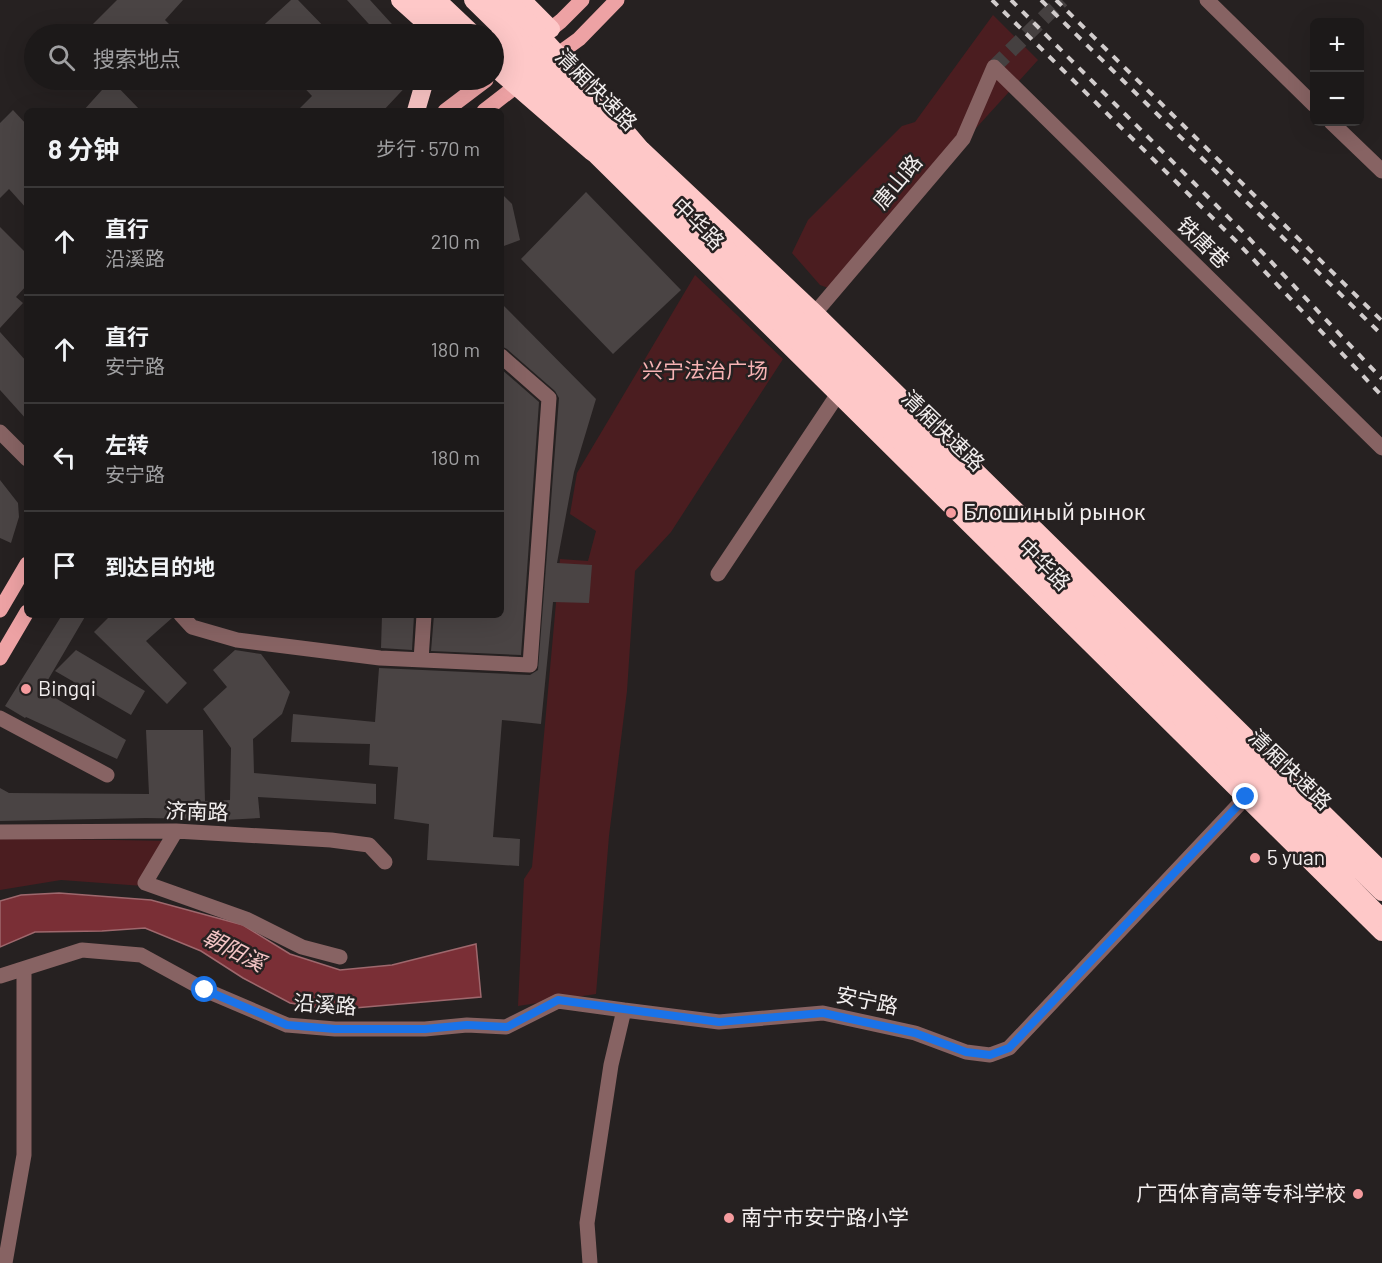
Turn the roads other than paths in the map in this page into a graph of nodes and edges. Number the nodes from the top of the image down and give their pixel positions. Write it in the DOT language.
graph roads {
  1 [pos="437,0"];
  2 [pos="453,0"];
  3 [pos="473,0"];
  4 [pos="488,0"];
  5 [pos="508,0"];
  6 [pos="522,0"];
  7 [pos="582,0"];
  8 [pos="617,0"];
  9 [pos="1207,0"];
  10 [pos="408,1"];
  11 [pos="418,24"];
  12 [pos="429,24"];
  13 [pos="441,24"];
  14 [pos="462,24"];
  15 [pos="478,24"];
  16 [pos="496,24"];
  17 [pos="551,29"];
  18 [pos="504,32"];
  19 [pos="531,45"];
  20 [pos="504,49"];
  21 [pos="549,61"];
  22 [pos="504,63"];
  23 [pos="994,68"];
  24 [pos="504,72"];
  25 [pos="504,75"];
  26 [pos="522,82"];
  27 [pos="422,90"];
  28 [pos="473,90"];
  29 [pos="1310,101"];
  30 [pos="417,108"];
  31 [pos="449,108"];
  32 [pos="487,108"];
  33 [pos="1335,126"];
  34 [pos="1382,171"];
  35 [pos="721,255"];
  36 [pos="815,313"];
  37 [pos="504,359"];
  38 [pos="838,394"];
  39 [pos="0,432"];
  40 [pos="1382,448"];
  41 [pos="24,456"];
  42 [pos="24,569"];
  43 [pos="718,574"];
  44 [pos="0,610"];
  45 [pos="24,617"];
  46 [pos="184,618"];
  47 [pos="424,618"];
  48 [pos="0,658"];
  49 [pos="421,660"];
  50 [pos="0,718"];
  51 [pos="107,774"];
  52 [pos="1246,797"];
  53 [pos="176,831"];
  54 [pos="0,832"];
  55 [pos="385,862"];
  56 [pos="1382,871"];
  57 [pos="1382,892"];
  58 [pos="1382,918"];
  59 [pos="1382,932"];
  60 [pos="340,957"];
  61 [pos="24,969"];
  62 [pos="0,976"];
  63 [pos="624,1010"];
  64 [pos="5,1263"];
  65 [pos="590,1263"];
  1 -- 14 [label="highway"];
  2 -- 15 [label="highway"];
  3 -- 16 [label="highway, 清厢快速路, bridge"];
  4 -- 19 [label="highway, 中华路"];
  5 -- 35 [label="highway, bridge"];
  6 -- 17 [label="highway"];
  7 -- 17 [label="main road"];
  8 -- 21 [label="main road"];
  9 -- 29 [label="street"];
  10 -- 11 [label="highway"];
  10 -- 12 [label="highway"];
  10 -- 13 [label="highway"];
  17 -- 19 [label="main road"];
  18 -- 35 [label="highway, 清厢快速路, bridge"];
  19 -- 21 [label="highway, 中华路"];
  19 -- 22 [label="main road"];
  20 -- 35 [label="highway, 清厢快速路, bridge"];
  21 -- 26 [label="main road"];
  21 -- 36 [label="highway, 中华路"];
  23 -- 36 [label="street, 唐山路"];
  23 -- 40 [label="street, 铁唐巷"];
  24 -- 26 [label="highway, 中华路"];
  25 -- 35 [label="highway, bridge"];
  26 -- 32 [label="main road"];
  26 -- 38 [label="highway, 中华路"];
  27 -- 30 [label="highway"];
  28 -- 31 [label="main road"];
  33 -- 34 [label="street"];
  35 -- 57 [label="highway, 清厢快速路, bridge"];
  35 -- 58 [label="highway, 清厢快速路, bridge"];
  36 -- 56 [label="highway, 中华路"];
  37 -- 49 [label="street"];
  38 -- 43 [label="street"];
  38 -- 52 [label="highway, 中华路"];
  39 -- 41 [label="street"];
  42 -- 44 [label="main road"];
  45 -- 48 [label="main road"];
  46 -- 49 [label="street"];
  47 -- 49 [label="street"];
  50 -- 51 [label="street"];
  52 -- 59 [label="highway, 中华路"];
  52 -- 63 [label="street, 安宁路"];
  53 -- 54 [label="street, 济南路"];
  53 -- 55 [label="street, 济南路"];
  53 -- 60 [label="street"];
  61 -- 62 [label="street, 沿溪路"];
  61 -- 63 [label="street, 沿溪路"];
  61 -- 64 [label="street"];
  63 -- 65 [label="street"];
}
